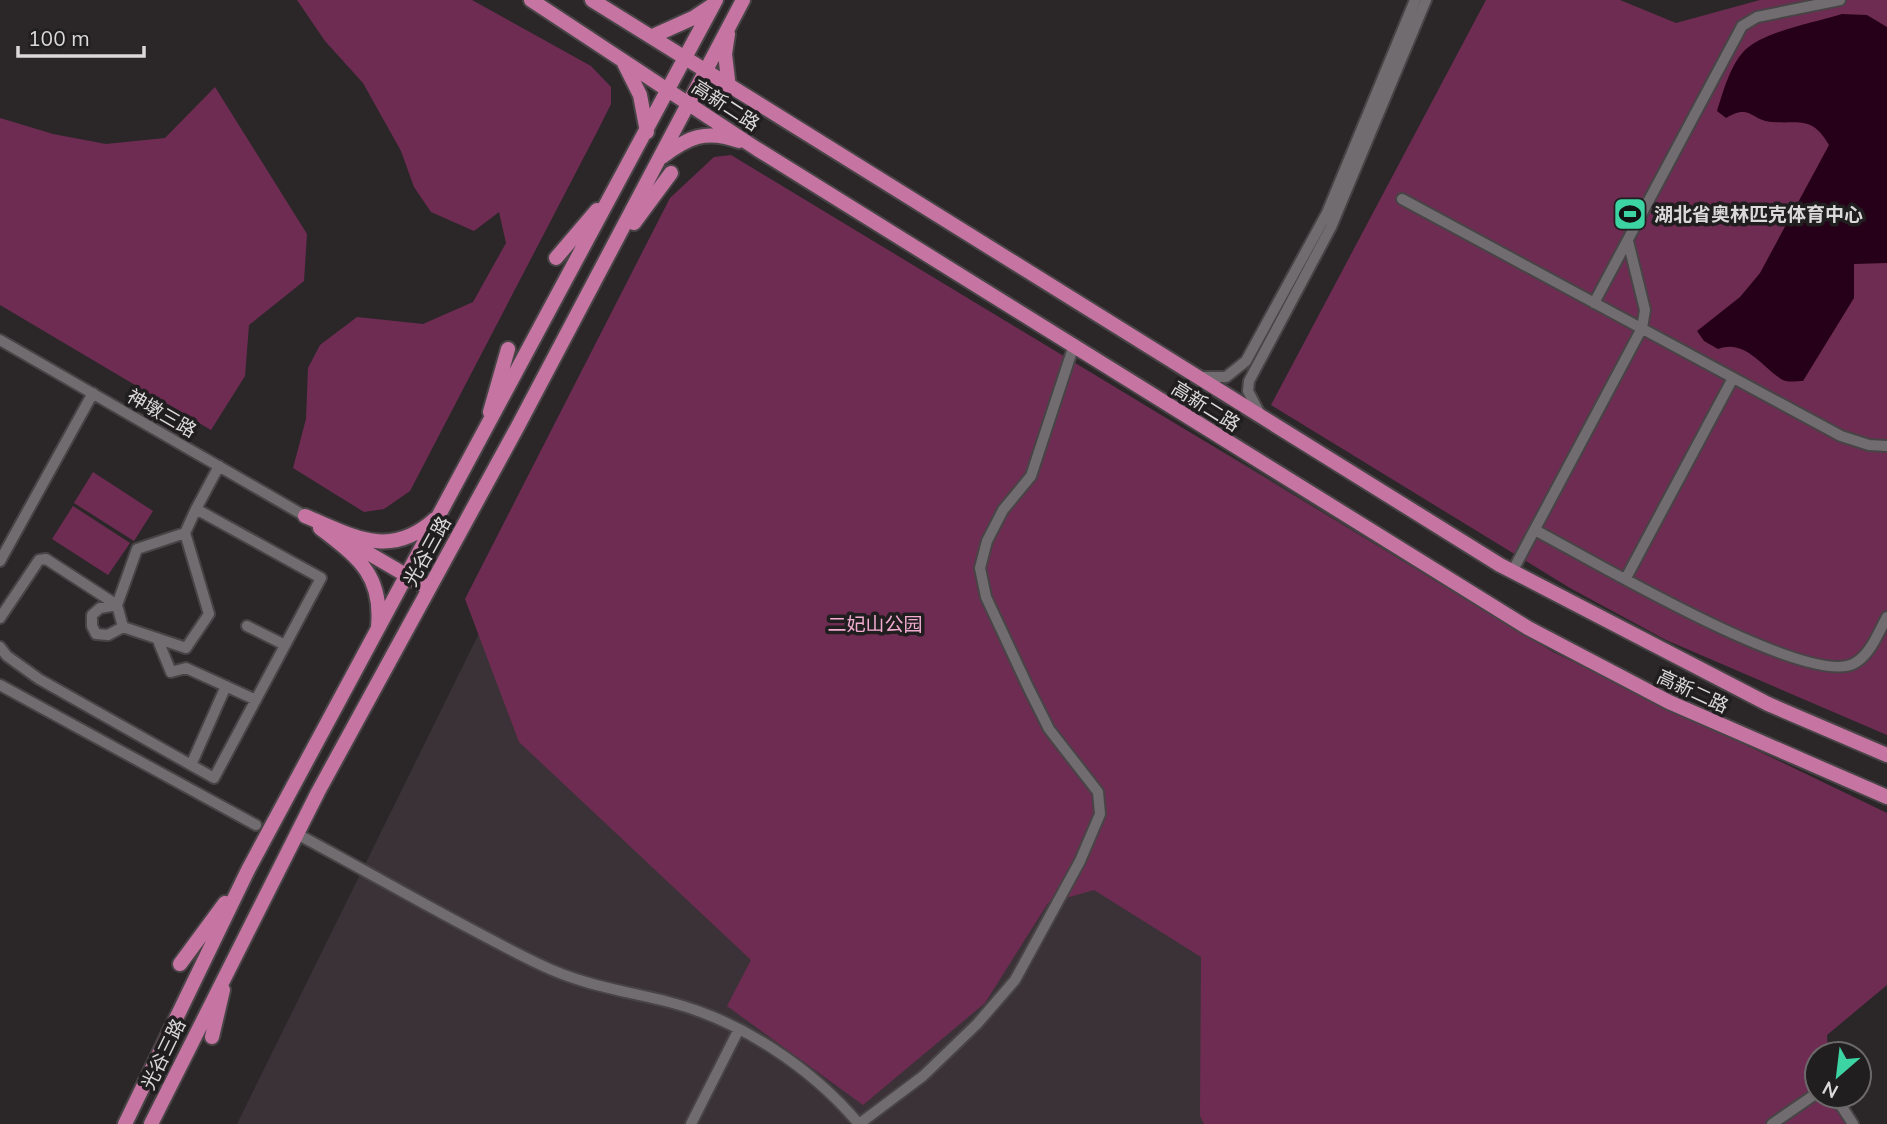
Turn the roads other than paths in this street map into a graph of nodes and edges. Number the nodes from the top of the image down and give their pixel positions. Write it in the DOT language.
graph roads {
  1 [pos="531,0"];
  2 [pos="592,0"];
  3 [pos="743,0"];
  4 [pos="1415,0"];
  5 [pos="1426,0"];
  6 [pos="1840,0"];
  7 [pos="715,2"];
  8 [pos="729,27"];
  9 [pos="653,36"];
  10 [pos="619,56"];
  11 [pos="684,59"];
  12 [pos="703,72"];
  13 [pos="729,88"];
  14 [pos="669,91"];
  15 [pos="688,102"];
  16 [pos="647,132"];
  17 [pos="757,149"];
  18 [pos="658,160"];
  19 [pos="671,173"];
  20 [pos="616,188"];
  21 [pos="1402,199"];
  22 [pos="1628,241"];
  23 [pos="556,258"];
  24 [pos="608,258"];
  25 [pos="1594,303"];
  26 [pos="1642,328"];
  27 [pos="0,341"];
  28 [pos="1073,345"];
  29 [pos="509,349"];
  30 [pos="1199,377"];
  31 [pos="1733,378"];
  32 [pos="93,393"];
  33 [pos="1264,419"];
  34 [pos="482,439"];
  35 [pos="1887,446"];
  36 [pos="219,466"];
  37 [pos="196,509"];
  38 [pos="443,512"];
  39 [pos="305,516"];
  40 [pos="1535,530"];
  41 [pos="185,533"];
  42 [pos="0,561"];
  43 [pos="1512,572"];
  44 [pos="408,577"];
  45 [pos="1626,578"];
  46 [pos="428,588"];
  47 [pos="117,605"];
  48 [pos="1887,617"];
  49 [pos="0,618"];
  50 [pos="247,626"];
  51 [pos="123,627"];
  52 [pos="377,635"];
  53 [pos="157,638"];
  54 [pos="285,645"];
  55 [pos="0,646"];
  56 [pos="0,685"];
  57 [pos="226,686"];
  58 [pos="256,700"];
  59 [pos="1887,755"];
  60 [pos="191,765"];
  61 [pos="1887,797"];
  62 [pos="256,825"];
  63 [pos="297,834"];
  64 [pos="248,870"];
  65 [pos="180,964"];
  66 [pos="228,967"];
  67 [pos="738,1031"];
  68 [pos="212,1037"];
  69 [pos="1803,1103"];
  70 [pos="125,1124"];
  71 [pos="151,1124"];
  72 [pos="691,1124"];
  73 [pos="859,1124"];
  74 [pos="1772,1124"];
  1 -- 10 [label="main road, 高新二路"];
  2 -- 9 [label="main road, 高新二路"];
  3 -- 8 [label="main road, 光谷三路"];
  4 -- 30 [label="street"];
  5 -- 33 [label="street"];
  6 -- 22 [label="street"];
  7 -- 9 [label="main road"];
  7 -- 11 [label="main road, 光谷三路"];
  8 -- 12 [label="main road, 光谷三路"];
  8 -- 13 [label="main road"];
  9 -- 11 [label="main road, 高新二路"];
  10 -- 14 [label="main road, 高新二路"];
  10 -- 16 [label="main road"];
  11 -- 12 [label="main road, 高新二路"];
  11 -- 14 [label="main road, 光谷三路"];
  12 -- 13 [label="main road, 高新二路"];
  12 -- 15 [label="main road, 光谷三路"];
  13 -- 30 [label="main road, 高新二路"];
  14 -- 15 [label="main road, 高新二路"];
  14 -- 16 [label="main road, 光谷三路"];
  15 -- 17 [label="main road, 高新二路"];
  15 -- 18 [label="main road, 光谷三路"];
  16 -- 20 [label="main road, 光谷三路"];
  17 -- 18 [label="main road"];
  17 -- 28 [label="main road, 高新二路"];
  18 -- 24 [label="main road, 光谷三路"];
  19 -- 24 [label="main road"];
  20 -- 23 [label="main road"];
  20 -- 34 [label="main road, 光谷三路"];
  21 -- 25 [label="street"];
  22 -- 25 [label="street"];
  22 -- 26 [label="street"];
  24 -- 46 [label="main road, 光谷三路"];
  25 -- 26 [label="street"];
  26 -- 31 [label="street"];
  26 -- 40 [label="street"];
  27 -- 32 [label="street, 神墩三路"];
  28 -- 61 [label="main road, 高新二路"];
  28 -- 73 [label="street"];
  29 -- 34 [label="main road"];
  30 -- 33 [label="main road, 高新二路"];
  31 -- 35 [label="street"];
  31 -- 45 [label="street"];
  32 -- 36 [label="street, 神墩三路"];
  32 -- 42 [label="street"];
  33 -- 43 [label="main road, 高新二路"];
  34 -- 38 [label="main road, 光谷三路"];
  36 -- 37 [label="street"];
  36 -- 39 [label="street, 神墩三路"];
  37 -- 41 [label="street"];
  37 -- 54 [label="street"];
  38 -- 39 [label="main road"];
  38 -- 44 [label="main road, 光谷三路"];
  39 -- 44 [label="main road"];
  39 -- 52 [label="main road"];
  40 -- 43 [label="street"];
  40 -- 45 [label="street"];
  41 -- 47 [label="street"];
  41 -- 53 [label="street"];
  43 -- 59 [label="main road, 高新二路"];
  44 -- 46 [label="main road"];
  44 -- 52 [label="main road, 光谷三路"];
  45 -- 48 [label="street"];
  46 -- 63 [label="main road, 光谷三路"];
  47 -- 49 [label="street"];
  47 -- 51 [label="street"];
  47 -- 51 [label="street"];
  50 -- 54 [label="street"];
  51 -- 53 [label="street"];
  52 -- 64 [label="main road, 光谷三路"];
  53 -- 57 [label="street"];
  54 -- 58 [label="street"];
  55 -- 60 [label="street"];
  56 -- 62 [label="street"];
  57 -- 58 [label="street"];
  57 -- 60 [label="street"];
  58 -- 60 [label="street"];
  63 -- 66 [label="main road, 光谷三路"];
  63 -- 67 [label="street"];
  64 -- 65 [label="main road"];
  64 -- 70 [label="main road, 光谷三路"];
  66 -- 68 [label="main road"];
  66 -- 71 [label="main road, 光谷三路"];
  67 -- 72 [label="street"];
  67 -- 73 [label="street"];
  69 -- 74 [label="street"];
}
